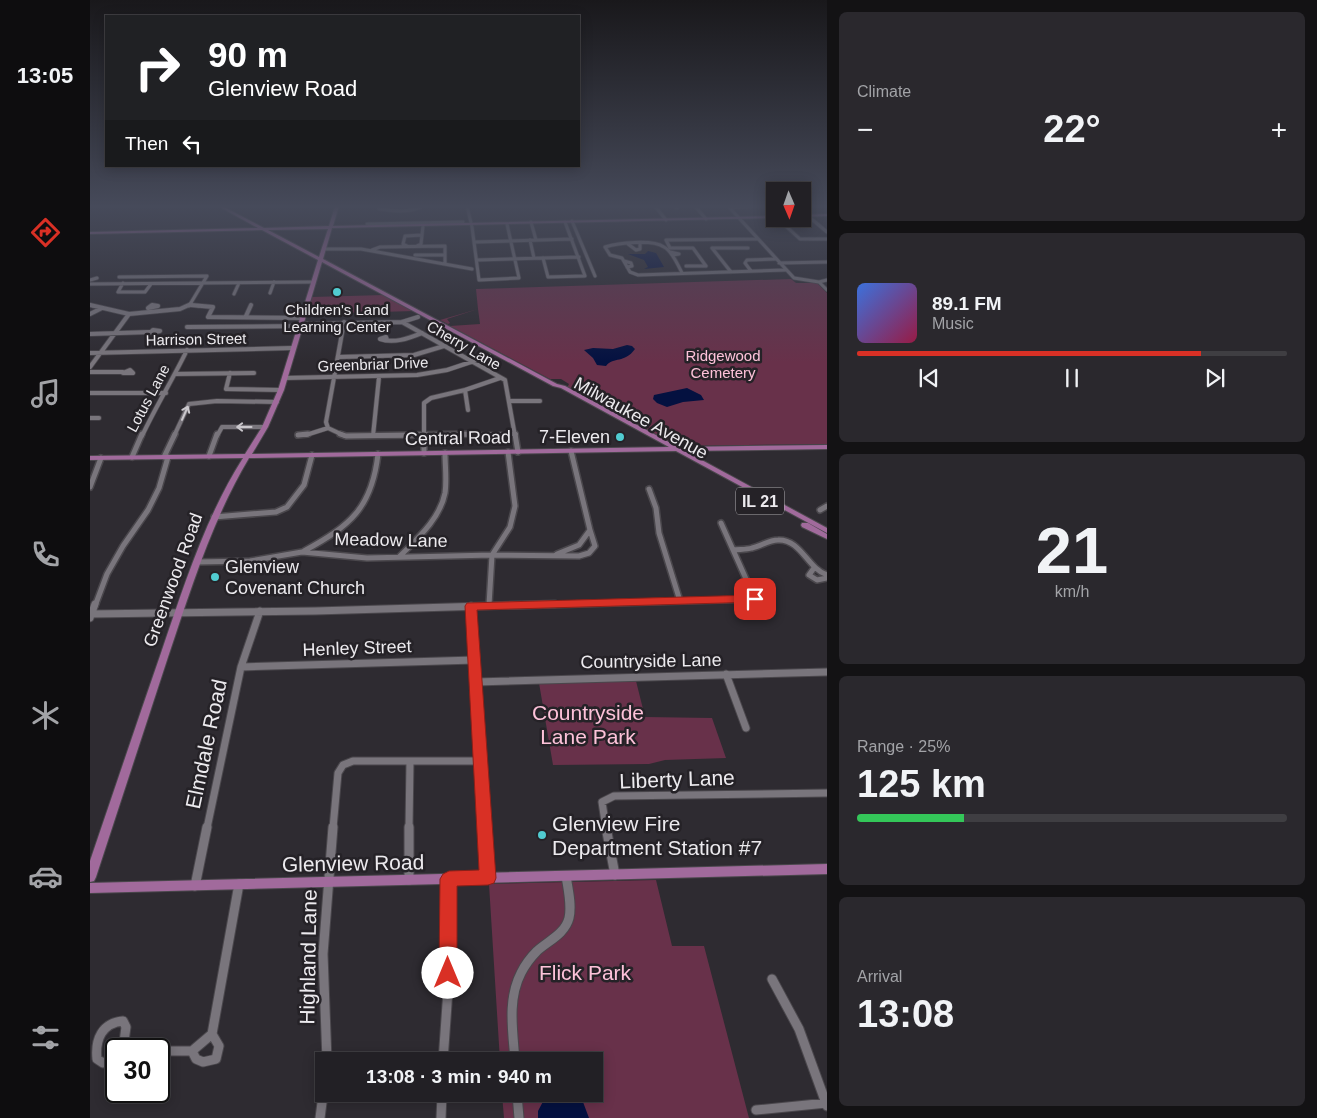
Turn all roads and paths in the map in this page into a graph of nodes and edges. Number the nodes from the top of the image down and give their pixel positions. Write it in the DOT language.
graph roads {
  1 [pos="320,258"];
  2 [pos="321,258"];
  3 [pos="323,258"];
  4 [pos="327,258"];
  5 [pos="414,258"];
  6 [pos="444,258"];
  7 [pos="531,258"];
  8 [pos="543,258"];
  9 [pos="579,258"];
  10 [pos="587,258"];
  11 [pos="622,258"];
  12 [pos="673,258"];
  13 [pos="700,258"];
  14 [pos="720,258"];
  15 [pos="515,259"];
  16 [pos="775,259"];
  17 [pos="477,260"];
  18 [pos="827,263"];
  19 [pos="328,264"];
  20 [pos="445,264"];
  21 [pos="780,264"];
  22 [pos="320,266"];
  23 [pos="472,269"];
  24 [pos="786,270"];
  25 [pos="751,271"];
  26 [pos="731,272"];
  27 [pos="682,273"];
  28 [pos="690,273"];
  29 [pos="595,276"];
  30 [pos="119,277"];
  31 [pos="127,277"];
  32 [pos="97,278"];
  33 [pos="90,280"];
  34 [pos="827,280"];
  35 [pos="363,281"];
  36 [pos="274,282"];
  37 [pos="311,282"];
  38 [pos="819,282"];
  39 [pos="204,283"];
  40 [pos="239,283"];
  41 [pos="122,284"];
  42 [pos="151,284"];
  43 [pos="91,286"];
  44 [pos="827,290"];
  45 [pos="270,293"];
  46 [pos="234,294"];
  47 [pos="306,304"];
  48 [pos="90,305"];
  49 [pos="191,305"];
  50 [pos="251,305"];
  51 [pos="112,307"];
  52 [pos="102,308"];
  53 [pos="108,310"];
  54 [pos="90,314"];
  55 [pos="129,314"];
  56 [pos="246,316"];
  57 [pos="418,317"];
  58 [pos="301,322"];
  59 [pos="344,322"];
  60 [pos="402,322"];
  61 [pos="187,327"];
  62 [pos="116,332"];
  63 [pos="150,332"];
  64 [pos="422,333"];
  65 [pos="90,334"];
  66 [pos="387,340"];
  67 [pos="230,344"];
  68 [pos="192,345"];
  69 [pos="444,346"];
  70 [pos="292,348"];
  71 [pos="188,350"];
  72 [pos="228,350"];
  73 [pos="100,352"];
  74 [pos="90,353"];
  75 [pos="488,356"];
  76 [pos="338,357"];
  77 [pos="471,362"];
  78 [pos="90,367"];
  79 [pos="90,372"];
  80 [pos="123,372"];
  81 [pos="254,372"];
  82 [pos="230,373"];
  83 [pos="175,374"];
  84 [pos="334,377"];
  85 [pos="379,377"];
  86 [pos="285,378"];
  87 [pos="500,378"];
  88 [pos="555,385"];
  89 [pos="281,390"];
  90 [pos="466,390"];
  91 [pos="90,393"];
  92 [pos="166,393"];
  93 [pos="510,401"];
  94 [pos="540,401"];
  95 [pos="277,402"];
  96 [pos="468,410"];
  97 [pos="90,418"];
  98 [pos="99,418"];
  99 [pos="265,427"];
  100 [pos="328,428"];
  101 [pos="516,434"];
  102 [pos="298,435"];
  103 [pos="424,435"];
  104 [pos="373,436"];
  105 [pos="827,447"];
  106 [pos="676,449"];
  107 [pos="666,450"];
  108 [pos="571,451"];
  109 [pos="508,452"];
  110 [pos="518,452"];
  111 [pos="424,453"];
  112 [pos="445,453"];
  113 [pos="378,454"];
  114 [pos="312,455"];
  115 [pos="209,456"];
  116 [pos="248,456"];
  117 [pos="166,457"];
  118 [pos="90,458"];
  119 [pos="101,458"];
  120 [pos="132,458"];
  121 [pos="724,481"];
  122 [pos="90,488"];
  123 [pos="649,489"];
  124 [pos="760,495"];
  125 [pos="827,506"];
  126 [pos="827,514"];
  127 [pos="214,517"];
  128 [pos="721,524"];
  129 [pos="590,530"];
  130 [pos="827,531"];
  131 [pos="827,537"];
  132 [pos="319,543"];
  133 [pos="733,550"];
  134 [pos="302,552"];
  135 [pos="324,554"];
  136 [pos="492,555"];
  137 [pos="556,555"];
  138 [pos="399,557"];
  139 [pos="197,562"];
  140 [pos="827,577"];
  141 [pos="680,601"];
  142 [pos="489,605"];
  143 [pos="471,606"];
  144 [pos="179,612"];
  145 [pos="260,612"];
  146 [pos="90,615"];
  147 [pos="475,660"];
  148 [pos="241,667"];
  149 [pos="827,672"];
  150 [pos="726,674"];
  151 [pos="476,682"];
  152 [pos="746,728"];
  153 [pos="410,761"];
  154 [pos="482,761"];
  155 [pos="827,793"];
  156 [pos="827,869"];
  157 [pos="615,875"];
  158 [pos="566,876"];
  159 [pos="90,877"];
  160 [pos="488,878"];
  161 [pos="449,879"];
  162 [pos="408,880"];
  163 [pos="328,882"];
  164 [pos="240,884"];
  165 [pos="195,886"];
  166 [pos="90,888"];
  167 [pos="772,979"];
  168 [pos="212,1034"];
  169 [pos="124,1038"];
  170 [pos="170,1051"];
  171 [pos="192,1051"];
  172 [pos="327,1052"];
  173 [pos="444,1052"];
  174 [pos="514,1052"];
  175 [pos="105,1062"];
  176 [pos="322,1102"];
  177 [pos="442,1102"];
  178 [pos="518,1102"];
  179 [pos="827,1104"];
  180 [pos="756,1110"];
  181 [pos="320,1118"];
  182 [pos="441,1118"];
  183 [pos="519,1118"];
  1 -- 37 [label="main road"];
  2 -- 22 [label="main road"];
  3 -- 19 [label="main road"];
  4 -- 35 [label="main road"];
  5 -- 20 [label="street"];
  6 -- 20 [label="street"];
  7 -- 15 [label="street"];
  8 -- 9 [label="street"];
  10 -- 29 [label="street"];
  11 -- 27 [label="street"];
  12 -- 27 [label="street"];
  13 -- 28 [label="street"];
  14 -- 26 [label="street"];
  15 -- 17 [label="street"];
  15 -- 17 [label="street"];
  16 -- 21 [label="street"];
  16 -- 25 [label="street"];
  18 -- 21 [label="street"];
  19 -- 22 [label="main road"];
  19 -- 35 [label="main road"];
  20 -- 23 [label="street"];
  21 -- 24 [label="street"];
  22 -- 47 [label="main road"];
  24 -- 25 [label="street"];
  24 -- 38 [label="street"];
  25 -- 26 [label="street"];
  26 -- 28 [label="street"];
  27 -- 28 [label="street"];
  30 -- 31 [label="street"];
  31 -- 39 [label="street"];
  31 -- 41 [label="street"];
  32 -- 33 [label="street"];
  34 -- 38 [label="street"];
  35 -- 88 [label="main road"];
  36 -- 37 [label="street"];
  36 -- 40 [label="street"];
  36 -- 45 [label="street"];
  37 -- 47 [label="main road"];
  38 -- 44 [label="street"];
  39 -- 40 [label="street"];
  39 -- 42 [label="street"];
  39 -- 49 [label="street"];
  40 -- 46 [label="street"];
  41 -- 42 [label="street"];
  41 -- 42 [label="street"];
  41 -- 43 [label="street"];
  47 -- 58 [label="main road, Greenwood Road"];
  48 -- 52 [label="street"];
  49 -- 55 [label="street"];
  49 -- 56 [label="street"];
  50 -- 56 [label="street"];
  51 -- 53 [label="street"];
  52 -- 53 [label="street"];
  52 -- 54 [label="street"];
  53 -- 55 [label="street"];
  55 -- 62 [label="street"];
  56 -- 58 [label="street"];
  57 -- 60 [label="street"];
  58 -- 59 [label="street"];
  58 -- 61 [label="street"];
  58 -- 86 [label="main road, Greenwood Road"];
  59 -- 60 [label="street"];
  59 -- 76 [label="street"];
  60 -- 64 [label="street, Cherry Lane"];
  62 -- 63 [label="street"];
  62 -- 65 [label="street"];
  62 -- 73 [label="street"];
  64 -- 66 [label="street"];
  64 -- 69 [label="street, Cherry Lane"];
  67 -- 72 [label="street"];
  68 -- 71 [label="street, Lotus Lane"];
  69 -- 76 [label="street"];
  69 -- 77 [label="street, Cherry Lane"];
  70 -- 72 [label="street, Harrison Street"];
  71 -- 72 [label="street, Harrison Street"];
  71 -- 73 [label="street, Harrison Street"];
  71 -- 83 [label="street, Lotus Lane"];
  73 -- 74 [label="street, Harrison Street"];
  73 -- 78 [label="street"];
  75 -- 77 [label="street, Greenbriar Drive"];
  76 -- 84 [label="street"];
  77 -- 85 [label="street, Greenbriar Drive"];
  77 -- 87 [label="street, Cherry Lane"];
  79 -- 80 [label="street"];
  81 -- 82 [label="street"];
  82 -- 83 [label="street"];
  82 -- 89 [label="street"];
  83 -- 92 [label="street, Lotus Lane"];
  84 -- 85 [label="street, Greenbriar Drive"];
  84 -- 86 [label="street, Greenbriar Drive"];
  84 -- 100 [label="street"];
  85 -- 104 [label="street"];
  86 -- 89 [label="main road, Greenwood Road"];
  87 -- 90 [label="street"];
  87 -- 93 [label="street, Cherry Lane"];
  88 -- 106 [label="main road, Milwaukee Avenue / IL 21"];
  88 -- 107 [label="main road, Milwaukee Avenue / IL 21"];
  89 -- 95 [label="main road, Greenwood Road"];
  90 -- 96 [label="street"];
  90 -- 103 [label="street"];
  91 -- 92 [label="street"];
  92 -- 120 [label="street, Lotus Lane"];
  93 -- 94 [label="street"];
  93 -- 101 [label="street, Cherry Lane"];
  95 -- 99 [label="main road, Greenwood Road"];
  117 -- 95 [label="street, one-way"];
  97 -- 98 [label="street"];
  99 -- 115 [label="street, one-way"];
  99 -- 116 [label="main road, Greenwood Road"];
  100 -- 102 [label="street"];
  100 -- 104 [label="street"];
  101 -- 103 [label="street"];
  101 -- 110 [label="street, Cherry Lane"];
  103 -- 104 [label="street"];
  103 -- 111 [label="street"];
  105 -- 106 [label="main road, Central Road"];
  106 -- 107 [label="main road, Central Road"];
  106 -- 124 [label="main road, Milwaukee Avenue / IL 21"];
  107 -- 108 [label="main road, Central Road"];
  107 -- 121 [label="main road, Milwaukee Avenue / IL 21"];
  108 -- 110 [label="main road, Central Road"];
  108 -- 129 [label="street"];
  109 -- 110 [label="main road, Central Road"];
  109 -- 112 [label="main road, Central Road"];
  109 -- 136 [label="street"];
  111 -- 112 [label="main road, Central Road"];
  111 -- 113 [label="main road, Central Road"];
  112 -- 138 [label="street"];
  113 -- 114 [label="main road, Central Road"];
  113 -- 132 [label="street"];
  114 -- 116 [label="main road, Central Road"];
  114 -- 127 [label="street"];
  115 -- 116 [label="main road, Central Road"];
  115 -- 117 [label="main road, Central Road"];
  116 -- 127 [label="main road, Greenwood Road"];
  117 -- 120 [label="main road, Central Road"];
  117 -- 146 [label="street"];
  118 -- 119 [label="main road, Central Road"];
  119 -- 120 [label="main road, Central Road"];
  119 -- 122 [label="street"];
  121 -- 124 [label="main road"];
  121 -- 131 [label="main road, Milwaukee Avenue / IL 21"];
  123 -- 141 [label="street"];
  124 -- 130 [label="main road, Milwaukee Avenue / IL 21"];
  125 -- 126 [label="street"];
  127 -- 139 [label="main road, Greenwood Road"];
  128 -- 133 [label="street"];
  129 -- 137 [label="street"];
  129 -- 137 [label="street, Meadow Lane"];
  132 -- 134 [label="street"];
  132 -- 135 [label="street"];
  133 -- 140 [label="street"];
  133 -- 141 [label="street"];
  134 -- 135 [label="street, Meadow Lane"];
  134 -- 139 [label="street, Meadow Lane"];
  135 -- 138 [label="street, Meadow Lane"];
  136 -- 137 [label="street, Meadow Lane"];
  136 -- 138 [label="street, Meadow Lane"];
  136 -- 142 [label="street"];
  139 -- 144 [label="main road, Greenwood Road"];
  141 -- 142 [label="street"];
  142 -- 143 [label="street"];
  143 -- 145 [label="street"];
  143 -- 147 [label="street"];
  144 -- 145 [label="street"];
  144 -- 146 [label="street"];
  144 -- 159 [label="main road, Greenwood Road"];
  145 -- 148 [label="street, Elmdale Road"];
  147 -- 148 [label="street, Henley Street"];
  147 -- 151 [label="street"];
  148 -- 165 [label="street, Elmdale Road"];
  149 -- 150 [label="street, Countryside Lane"];
  150 -- 151 [label="street, Countryside Lane"];
  150 -- 152 [label="street"];
  151 -- 154 [label="street"];
  153 -- 154 [label="street"];
  153 -- 162 [label="street"];
  153 -- 163 [label="street, Highland Lane"];
  154 -- 160 [label="street"];
  155 -- 157 [label="street, Liberty Lane"];
  156 -- 157 [label="main road, Glenview Road"];
  157 -- 158 [label="main road, Glenview Road"];
  158 -- 160 [label="main road, Glenview Road"];
  158 -- 174 [label="street"];
  160 -- 161 [label="main road, Glenview Road"];
  161 -- 162 [label="main road, Glenview Road"];
  161 -- 173 [label="street"];
  162 -- 163 [label="main road, Glenview Road"];
  163 -- 164 [label="main road, Glenview Road"];
  163 -- 172 [label="street, Highland Lane"];
  164 -- 165 [label="main road, Glenview Road"];
  164 -- 168 [label="street"];
  165 -- 166 [label="main road, Glenview Road"];
  167 -- 179 [label="street"];
  168 -- 171 [label="street"];
  168 -- 171 [label="street"];
  169 -- 175 [label="street"];
  170 -- 171 [label="street"];
  176 -- 181 [label="street"];
  177 -- 182 [label="street"];
  178 -- 183 [label="street"];
  179 -- 180 [label="street"];
}
